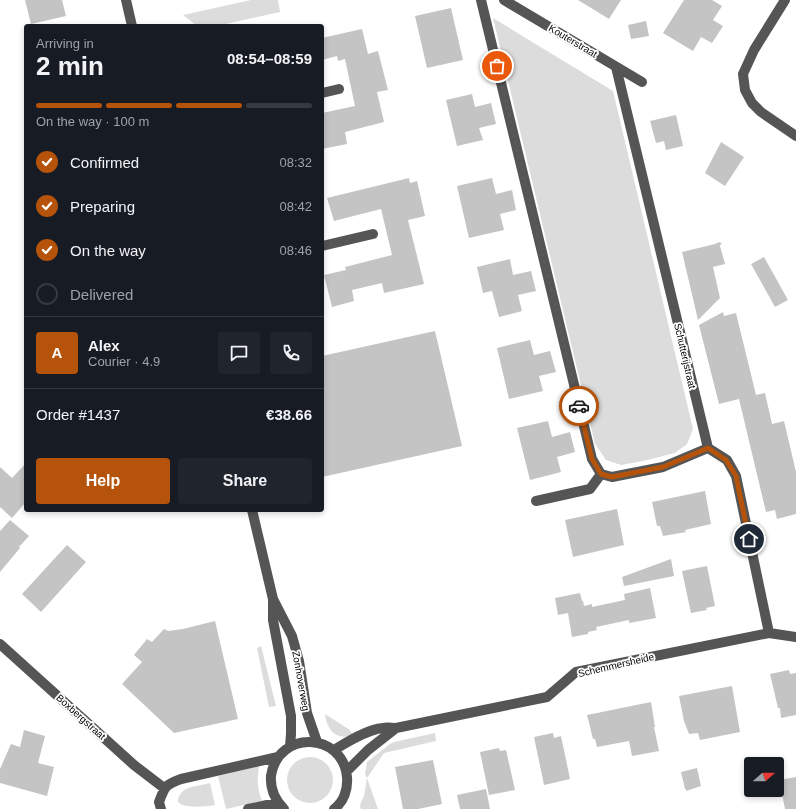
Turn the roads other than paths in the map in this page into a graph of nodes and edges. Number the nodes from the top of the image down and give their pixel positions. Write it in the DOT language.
graph roads {
  1 [pos="126,0"];
  2 [pos="481,0"];
  3 [pos="504,0"];
  4 [pos="785,0"];
  5 [pos="132,24"];
  6 [pos="616,67"];
  7 [pos="642,82"];
  8 [pos="339,89"];
  9 [pos="324,93"];
  10 [pos="796,136"];
  11 [pos="373,234"];
  12 [pos="324,246"];
  13 [pos="708,448"];
  14 [pos="601,474"];
  15 [pos="536,501"];
  16 [pos="252,512"];
  17 [pos="273,599"];
  18 [pos="769,633"];
  19 [pos="796,637"];
  20 [pos="0,644"];
  21 [pos="396,728"];
  22 [pos="317,742"];
  23 [pos="290,746"];
  24 [pos="334,750"];
  25 [pos="278,757"];
  26 [pos="347,771"];
  27 [pos="164,788"];
  28 [pos="282,807"];
  29 [pos="336,808"];
  30 [pos="161,809"];
  31 [pos="248,809"];
  1 -- 5 [label="street"];
  2 -- 14 [label="street"];
  3 -- 6 [label="street, Kouterstraat"];
  4 -- 10 [label="street"];
  6 -- 7 [label="street, Kouterstraat"];
  6 -- 13 [label="street, Schutterijstraat"];
  8 -- 9 [label="street"];
  11 -- 12 [label="street"];
  13 -- 14 [label="street"];
  13 -- 18 [label="street"];
  14 -- 15 [label="street"];
  16 -- 17 [label="street, Zonhoverweg"];
  17 -- 22 [label="street, Zonhoverweg"];
  17 -- 23 [label="street, Zonhoverweg"];
  18 -- 19 [label="street, Schemmersheide"];
  18 -- 21 [label="street, Schemmersheide"];
  20 -- 27 [label="street, Boxbergstraat"];
  21 -- 24 [label="street, Schemmersheide"];
  21 -- 26 [label="street, Schemmersheide"];
  22 -- 23 [label="street"];
  22 -- 24 [label="street"];
  23 -- 25 [label="street"];
  24 -- 26 [label="street"];
  25 -- 27 [label="street"];
  25 -- 28 [label="street"];
  26 -- 29 [label="street"];
  27 -- 30 [label="street"];
  28 -- 31 [label="street"];
}
